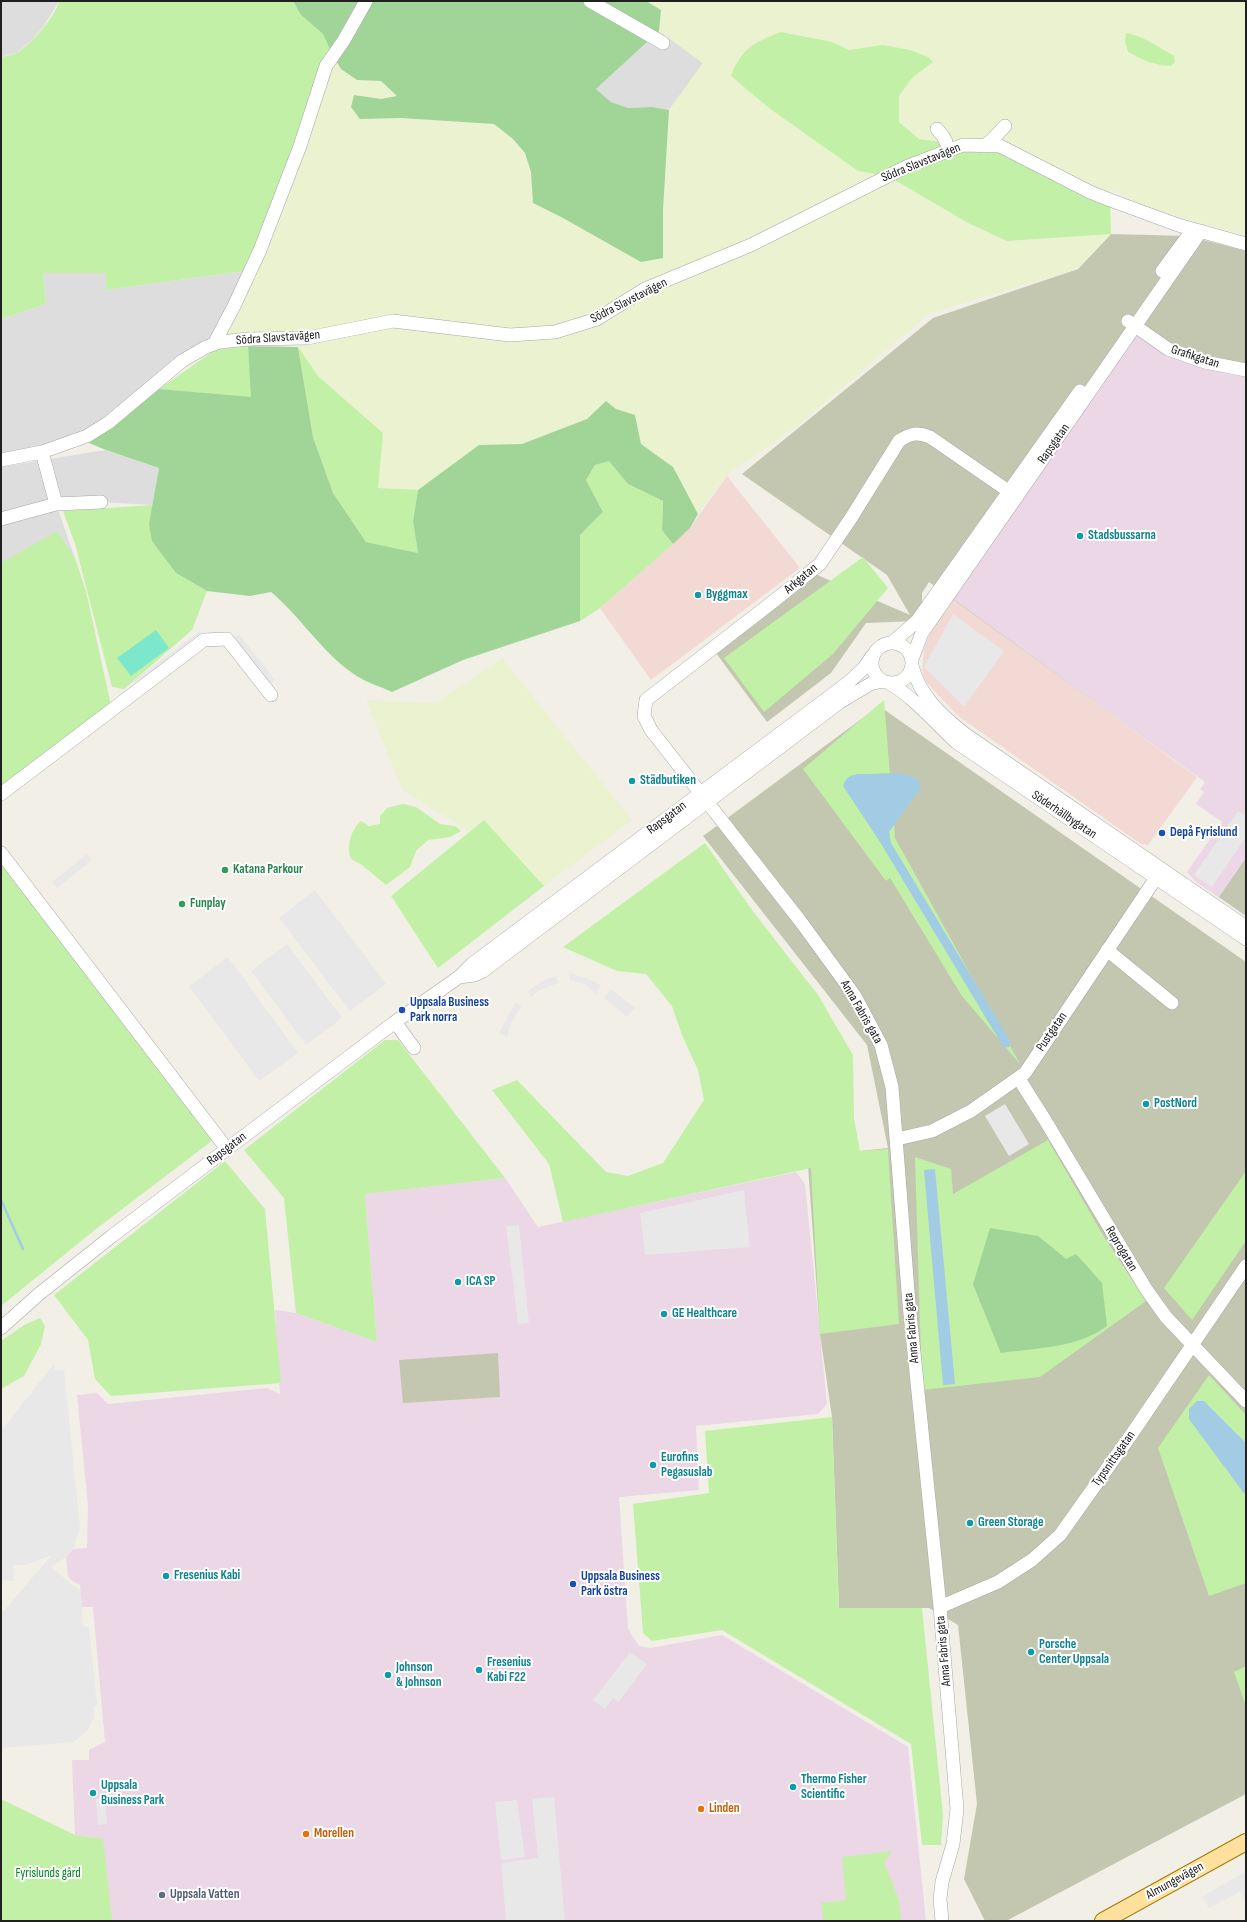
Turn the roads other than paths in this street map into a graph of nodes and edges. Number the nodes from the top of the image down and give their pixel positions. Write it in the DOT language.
graph roads {
  1 [pos="366,1"];
  2 [pos="590,1"];
  3 [pos="663,43"];
  4 [pos="1006,124"];
  5 [pos="937,129"];
  6 [pos="946,142"];
  7 [pos="984,146"];
  8 [pos="1197,230"];
  9 [pos="1246,244"];
  10 [pos="1131,324"];
  11 [pos="214,344"];
  12 [pos="1246,370"];
  13 [pos="42,452"];
  14 [pos="1,460"];
  15 [pos="1013,495"];
  16 [pos="100,502"];
  17 [pos="56,504"];
  18 [pos="1,519"];
  19 [pos="893,642"];
  20 [pos="872,656"];
  21 [pos="912,662"];
  22 [pos="886,682"];
  23 [pos="271,695"];
  24 [pos="1,794"];
  25 [pos="703,798"];
  26 [pos="1,854"];
  27 [pos="1159,874"];
  28 [pos="1246,927"];
  29 [pos="1246,939"];
  30 [pos="1107,950"];
  31 [pos="1172,1003"];
  32 [pos="395,1022"];
  33 [pos="414,1048"];
  34 [pos="1018,1079"];
  35 [pos="897,1138"];
  36 [pos="227,1149"];
  37 [pos="1246,1266"];
  38 [pos="1,1328"];
  39 [pos="1192,1346"];
  40 [pos="1246,1401"];
  41 [pos="940,1607"];
  42 [pos="1246,1842"];
  43 [pos="942,1921"];
  44 [pos="1104,1921"];
  1 -- 11 [label="street"];
  2 -- 3 [label="street"];
  4 -- 7 [label="street"];
  5 -- 6 [label="street"];
  7 -- 8 [label="street, Södra Slavstavägen"];
  7 -- 11 [label="street, Södra Slavstavägen"];
  8 -- 9 [label="street, Södra Slavstavägen"];
  8 -- 10 [label="street, Rapsgatan"];
  10 -- 12 [label="street, Grafikgatan"];
  10 -- 15 [label="street, Rapsgatan"];
  11 -- 13 [label="street, Södra Slavstavägen"];
  13 -- 14 [label="street, Södra Slavstavägen"];
  13 -- 17 [label="street"];
  15 -- 19 [label="street, Rapsgatan"];
  15 -- 21 [label="street, Rapsgatan"];
  15 -- 25 [label="street, Arkgatan"];
  16 -- 17 [label="street"];
  17 -- 18 [label="street"];
  19 -- 20 [label="street"];
  19 -- 21 [label="street"];
  20 -- 22 [label="street"];
  20 -- 25 [label="street, Rapsgatan"];
  21 -- 22 [label="street"];
  21 -- 27 [label="street, Söderhällbygatan"];
  22 -- 25 [label="street, Rapsgatan"];
  22 -- 27 [label="street, Söderhällbygatan"];
  23 -- 24 [label="street"];
  25 -- 32 [label="street, Rapsgatan"];
  25 -- 35 [label="street, Anna Fabris gata"];
  26 -- 36 [label="street"];
  27 -- 28 [label="street, Söderhällbygatan"];
  27 -- 29 [label="street, Söderhällbygatan"];
  27 -- 30 [label="street, Pustgatan"];
  30 -- 31 [label="street"];
  30 -- 34 [label="street, Pustgatan"];
  32 -- 33 [label="street"];
  32 -- 36 [label="street, Rapsgatan"];
  34 -- 35 [label="street, Pustgatan"];
  34 -- 39 [label="street, Reprogatan"];
  35 -- 41 [label="street, Anna Fabris gata"];
  36 -- 38 [label="street, Rapsgatan"];
  37 -- 39 [label="street, Typsnittsgatan"];
  39 -- 40 [label="street, Reprogatan"];
  39 -- 41 [label="street, Typsnittsgatan"];
  41 -- 43 [label="street, Anna Fabris gata"];
  42 -- 44 [label="main road, Almungevägen"];
}
